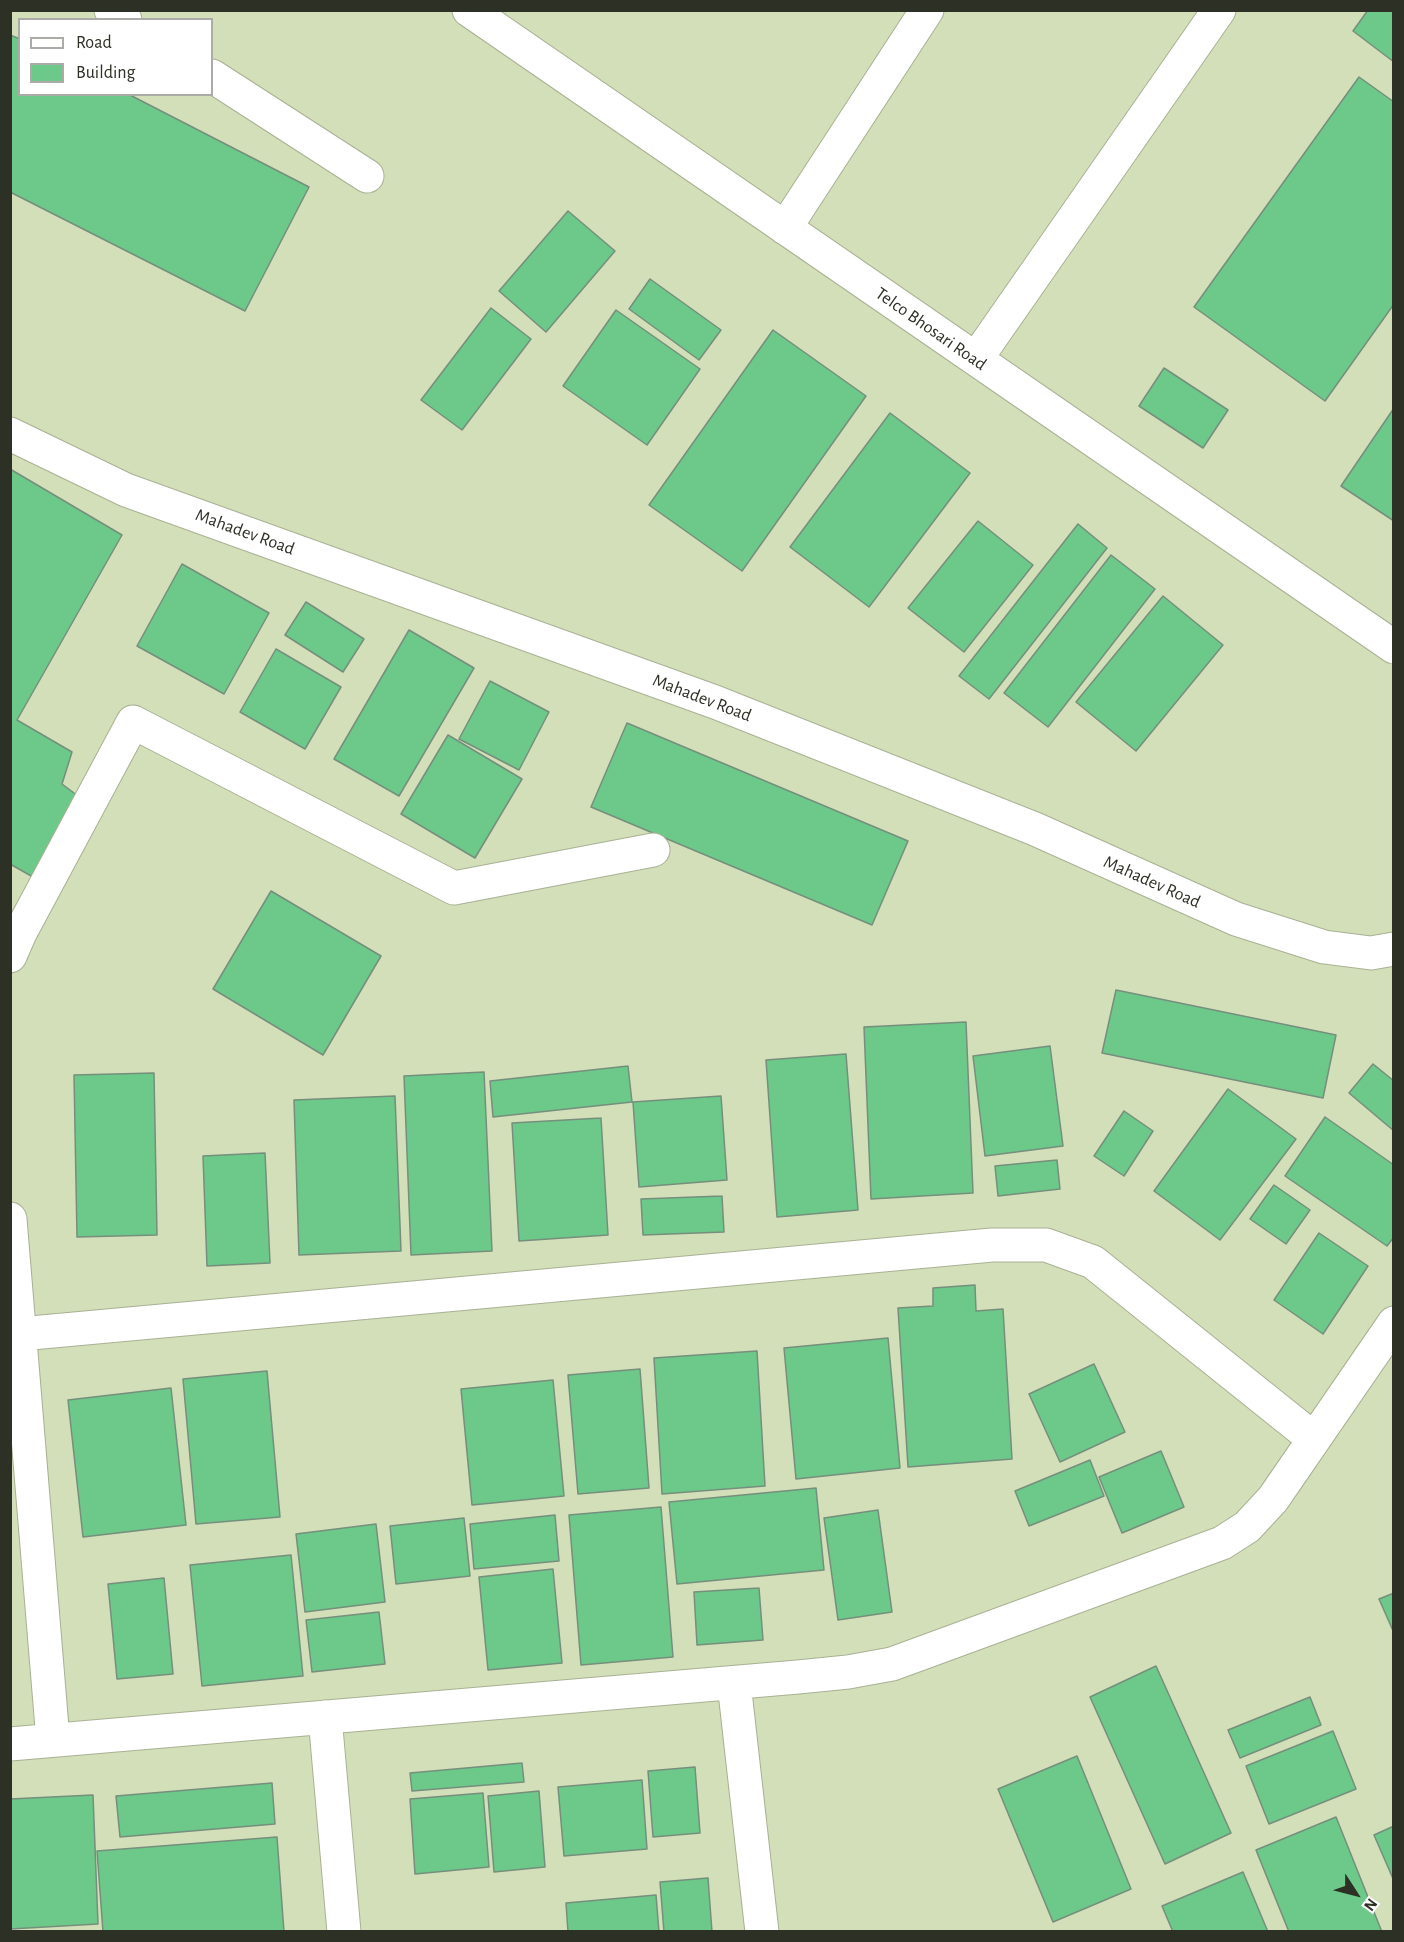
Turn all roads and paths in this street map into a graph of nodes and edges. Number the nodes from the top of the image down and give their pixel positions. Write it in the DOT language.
graph roads {
  1 [pos="469,10"];
  2 [pos="927,10"];
  3 [pos="1219,10"];
  4 [pos="213,76"];
  5 [pos="367,177"];
  6 [pos="785,228"];
  7 [pos="976,359"];
  8 [pos="10,434"];
  9 [pos="1394,647"];
  10 [pos="653,850"];
  11 [pos="1394,949"];
  12 [pos="10,956"];
  13 [pos="10,1219"];
  14 [pos="1394,1323"];
  15 [pos="20,1334"];
  16 [pos="1314,1438"];
  17 [pos="734,1683"];
  18 [pos="325,1717"];
  19 [pos="53,1740"];
  20 [pos="10,1744"];
  21 [pos="344,1932"];
  22 [pos="762,1932"];
  1 -- 6 [label="lane, Telco Bhosari Road"];
  2 -- 6 [label="lane"];
  3 -- 7 [label="lane"];
  4 -- 5 [label="lane"];
  6 -- 7 [label="lane, Telco Bhosari Road"];
  7 -- 9 [label="lane, Telco Bhosari Road"];
  8 -- 11 [label="lane, Mahadev Road"];
  10 -- 12 [label="lane"];
  13 -- 15 [label="lane"];
  14 -- 16 [label="lane"];
  15 -- 16 [label="lane"];
  15 -- 19 [label="lane"];
  16 -- 17 [label="lane"];
  17 -- 18 [label="lane"];
  17 -- 22 [label="lane"];
  18 -- 19 [label="lane"];
  18 -- 21 [label="lane"];
  19 -- 20 [label="lane"];
}
